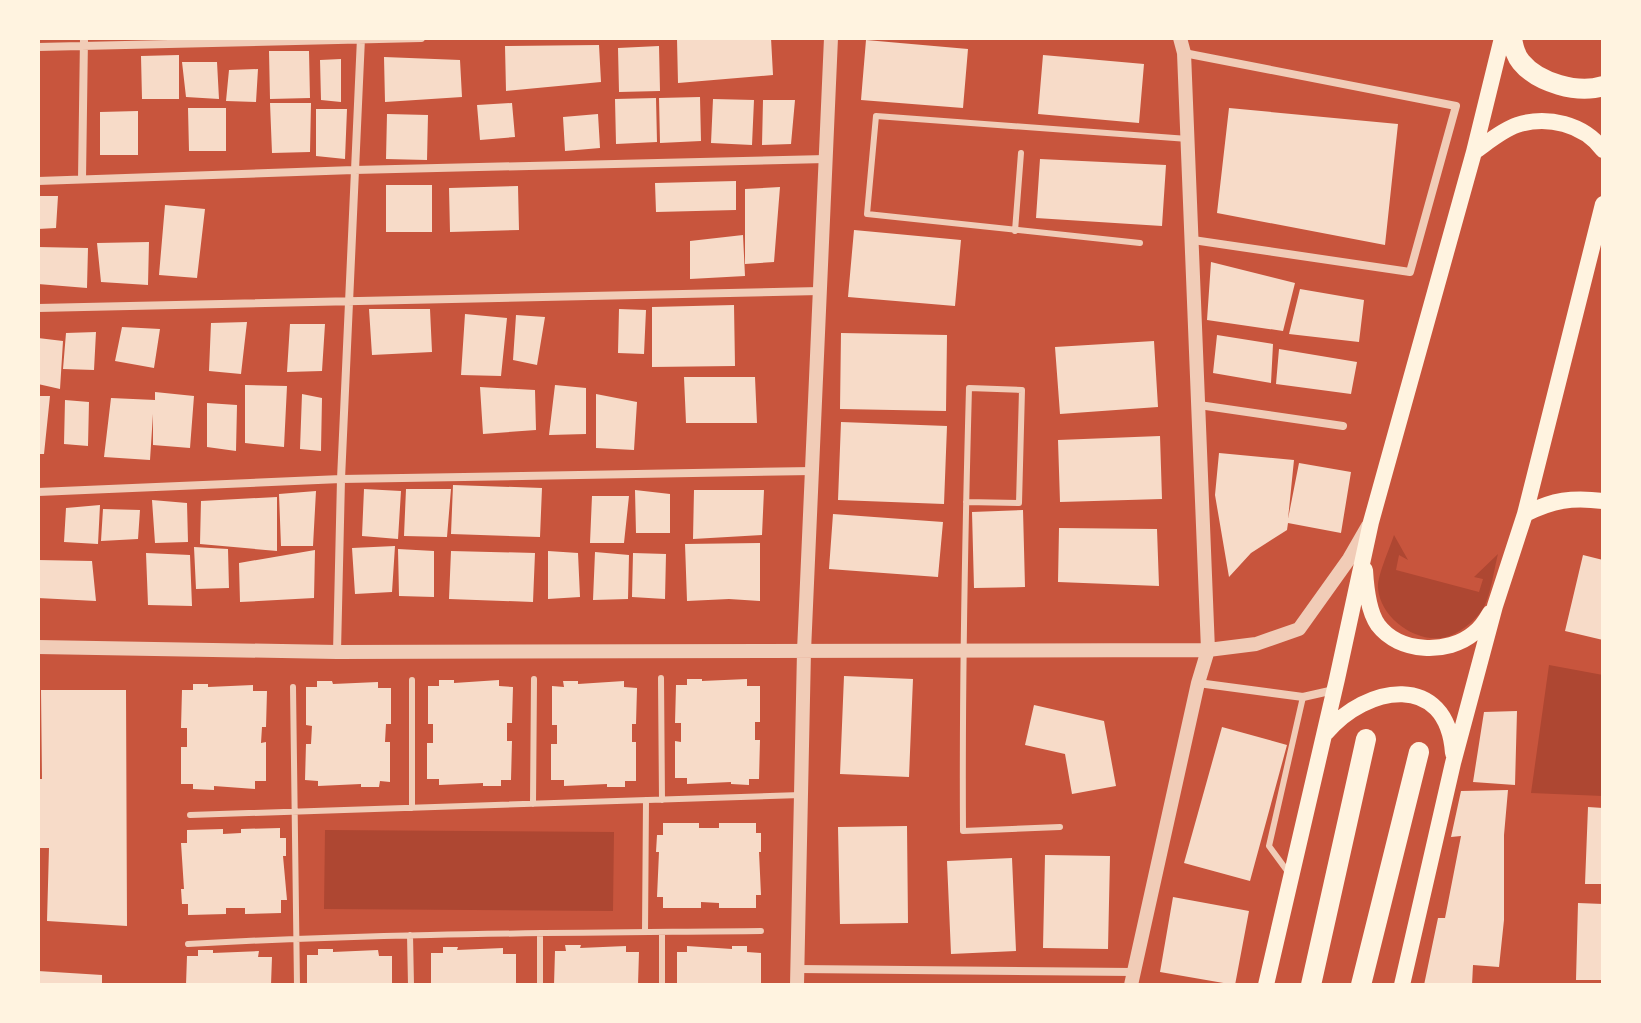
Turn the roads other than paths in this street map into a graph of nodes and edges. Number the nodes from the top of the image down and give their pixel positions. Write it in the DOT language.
graph roads {
  1 [pos="421,38"];
  2 [pos="831,38"];
  3 [pos="1502,38"];
  4 [pos="1512,38"];
  5 [pos="361,39"];
  6 [pos="84,41"];
  7 [pos="1182,45"];
  8 [pos="38,47"];
  9 [pos="1603,86"];
  10 [pos="1188,139"];
  11 [pos="1603,150"];
  12 [pos="1474,152"];
  13 [pos="1021,153"];
  14 [pos="826,159"];
  15 [pos="354,170"];
  16 [pos="82,179"];
  17 [pos="38,181"];
  18 [pos="1603,204"];
  19 [pos="1015,231"];
  20 [pos="1193,240"];
  21 [pos="1140,243"];
  22 [pos="820,291"];
  23 [pos="350,299"];
  24 [pos="38,308"];
  25 [pos="1199,405"];
  26 [pos="1343,426"];
  27 [pos="814,471"];
  28 [pos="341,479"];
  29 [pos="38,492"];
  30 [pos="1603,501"];
  31 [pos="966,502"];
  32 [pos="1525,514"];
  33 [pos="1371,522"];
  34 [pos="1364,552"];
  35 [pos="1495,606"];
  36 [pos="38,647"];
  37 [pos="962,650"];
  38 [pos="1208,650"];
  39 [pos="804,651"];
  40 [pos="337,652"];
  41 [pos="661,678"];
  42 [pos="534,679"];
  43 [pos="412,680"];
  44 [pos="1198,683"];
  45 [pos="293,687"];
  46 [pos="1335,690"];
  47 [pos="1303,697"];
  48 [pos="1324,736"];
  49 [pos="1366,739"];
  50 [pos="1419,752"];
  51 [pos="1453,763"];
  52 [pos="801,795"];
  53 [pos="646,800"];
  54 [pos="662,800"];
  55 [pos="533,804"];
  56 [pos="412,808"];
  57 [pos="295,812"];
  58 [pos="190,815"];
  59 [pos="1060,827"];
  60 [pos="1290,875"];
  61 [pos="761,931"];
  62 [pos="645,932"];
  63 [pos="662,932"];
  64 [pos="540,933"];
  65 [pos="410,935"];
  66 [pos="296,938"];
  67 [pos="188,944"];
  68 [pos="798,969"];
  69 [pos="1132,979"];
  70 [pos="297,985"];
  71 [pos="411,985"];
  72 [pos="540,985"];
  73 [pos="662,985"];
  74 [pos="797,985"];
  75 [pos="1266,985"];
  76 [pos="1311,985"];
  77 [pos="1361,985"];
  78 [pos="1402,985"];
  1 -- 5 [label="street"];
  2 -- 14 [label="street"];
  3 -- 12 [label="main road"];
  4 -- 9 [label="highway"];
  5 -- 6 [label="street"];
  5 -- 15 [label="street"];
  6 -- 8 [label="street"];
  6 -- 16 [label="street"];
  7 -- 10 [label="street"];
  7 -- 20 [label="street"];
  10 -- 19 [label="lane"];
  10 -- 20 [label="street"];
  11 -- 12 [label="main road"];
  12 -- 33 [label="main road"];
  13 -- 19 [label="lane"];
  14 -- 15 [label="street"];
  14 -- 22 [label="street"];
  15 -- 16 [label="street"];
  15 -- 23 [label="street"];
  16 -- 17 [label="street"];
  18 -- 32 [label="main road"];
  19 -- 21 [label="lane"];
  20 -- 25 [label="street"];
  22 -- 23 [label="street"];
  22 -- 27 [label="street"];
  23 -- 24 [label="street"];
  23 -- 28 [label="street"];
  25 -- 26 [label="street"];
  25 -- 38 [label="street"];
  27 -- 28 [label="street"];
  27 -- 39 [label="street"];
  28 -- 29 [label="street"];
  28 -- 40 [label="street"];
  30 -- 32 [label="main road"];
  31 -- 31 [label="lane"];
  31 -- 37 [label="lane"];
  32 -- 35 [label="main road"];
  33 -- 34 [label="main road"];
  33 -- 38 [label="street"];
  34 -- 35 [label="main road"];
  34 -- 46 [label="main road"];
  35 -- 51 [label="main road"];
  36 -- 40 [label="street"];
  37 -- 38 [label="street"];
  37 -- 39 [label="street"];
  37 -- 59 [label="lane"];
  38 -- 44 [label="street"];
  39 -- 40 [label="street"];
  39 -- 52 [label="street"];
  41 -- 54 [label="lane"];
  42 -- 55 [label="lane"];
  43 -- 56 [label="lane"];
  44 -- 47 [label="street"];
  44 -- 69 [label="street"];
  45 -- 57 [label="lane"];
  46 -- 47 [label="street"];
  46 -- 48 [label="main road"];
  47 -- 60 [label="lane"];
  48 -- 51 [label="main road"];
  48 -- 60 [label="main road"];
  49 -- 76 [label="highway"];
  50 -- 77 [label="highway"];
  51 -- 78 [label="main road"];
  52 -- 54 [label="lane"];
  52 -- 68 [label="street"];
  53 -- 54 [label="lane"];
  53 -- 55 [label="lane"];
  53 -- 62 [label="lane"];
  55 -- 56 [label="lane"];
  56 -- 57 [label="lane"];
  57 -- 58 [label="lane"];
  57 -- 66 [label="lane"];
  60 -- 75 [label="main road"];
  61 -- 63 [label="lane"];
  62 -- 63 [label="lane"];
  62 -- 64 [label="lane"];
  63 -- 73 [label="lane"];
  64 -- 65 [label="lane"];
  64 -- 72 [label="lane"];
  65 -- 66 [label="lane"];
  65 -- 71 [label="lane"];
  66 -- 67 [label="lane"];
  66 -- 70 [label="lane"];
  68 -- 69 [label="street"];
  68 -- 74 [label="street"];
}
